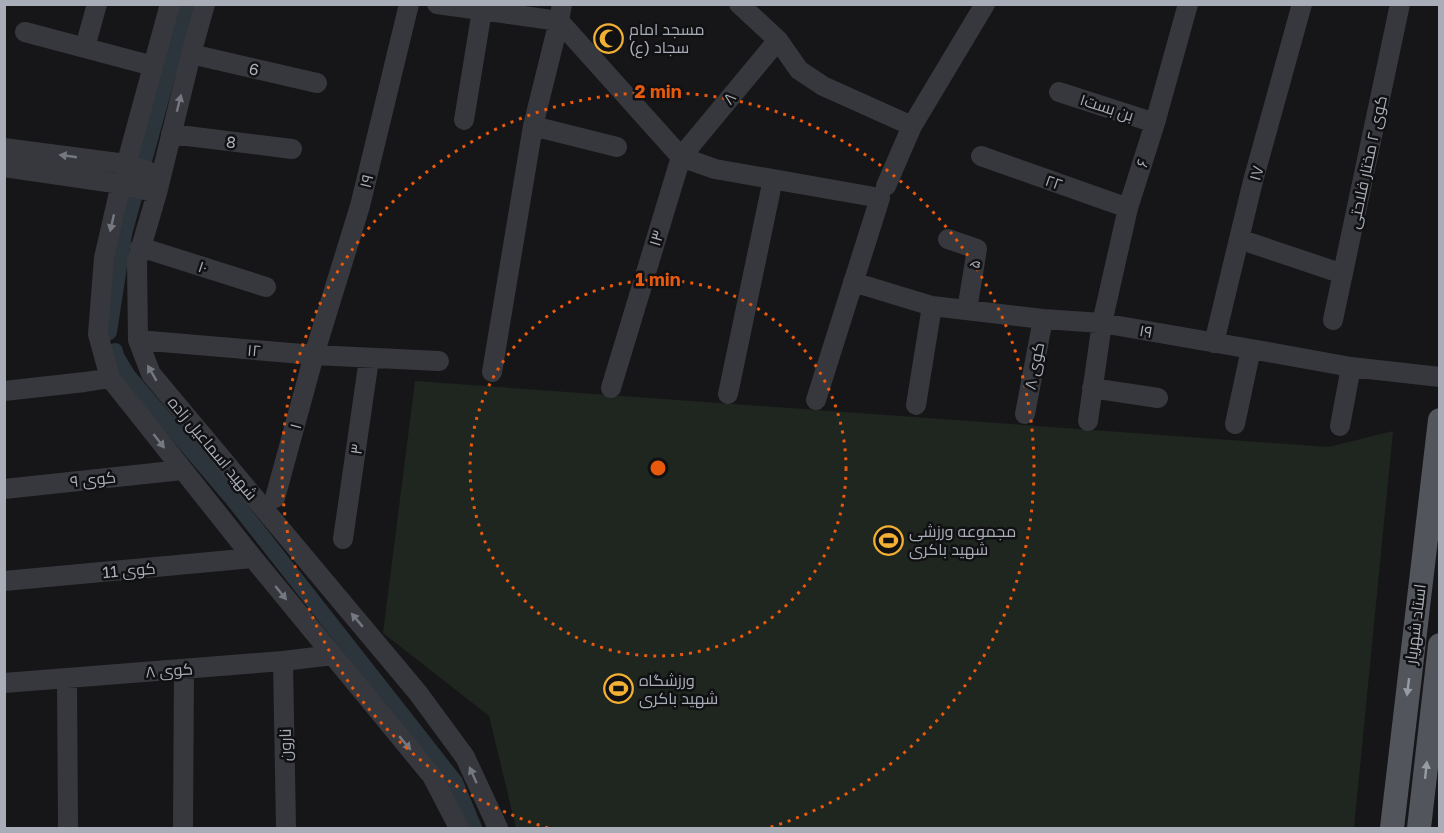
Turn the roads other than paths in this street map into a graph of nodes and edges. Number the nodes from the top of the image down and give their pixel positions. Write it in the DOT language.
graph roads {
  1 [pos="97,4"];
  2 [pos="170,4"];
  3 [pos="205,4"];
  4 [pos="409,4"];
  5 [pos="436,4"];
  6 [pos="738,4"];
  7 [pos="985,4"];
  8 [pos="1188,4"];
  9 [pos="1302,4"];
  10 [pos="1400,4"];
  11 [pos="482,8"];
  12 [pos="560,13"];
  13 [pos="25,32"];
  14 [pos="778,40"];
  15 [pos="85,47"];
  16 [pos="191,54"];
  17 [pos="153,66"];
  18 [pos="317,83"];
  19 [pos="1059,92"];
  20 [pos="464,120"];
  21 [pos="1155,123"];
  22 [pos="533,126"];
  23 [pos="912,126"];
  24 [pos="171,134"];
  25 [pos="617,147"];
  26 [pos="4,148"];
  27 [pos="292,149"];
  28 [pos="981,156"];
  29 [pos="681,157"];
  30 [pos="126,164"];
  31 [pos="4,166"];
  32 [pos="773,179"];
  33 [pos="120,184"];
  34 [pos="159,184"];
  35 [pos="886,186"];
  36 [pos="1128,208"];
  37 [pos="948,238"];
  38 [pos="1239,239"];
  39 [pos="140,247"];
  40 [pos="1343,274"];
  41 [pos="853,282"];
  42 [pos="266,287"];
  43 [pos="932,306"];
  44 [pos="967,310"];
  45 [pos="1043,319"];
  46 [pos="1333,320"];
  47 [pos="1101,323"];
  48 [pos="138,340"];
  49 [pos="1214,343"];
  50 [pos="1251,349"];
  51 [pos="314,355"];
  52 [pos="369,358"];
  53 [pos="439,361"];
  54 [pos="1351,367"];
  55 [pos="492,372"];
  56 [pos="1440,376"];
  57 [pos="110,378"];
  58 [pos="611,388"];
  59 [pos="1092,388"];
  60 [pos="4,391"];
  61 [pos="728,394"];
  62 [pos="1158,398"];
  63 [pos="816,400"];
  64 [pos="916,405"];
  65 [pos="1025,414"];
  66 [pos="1088,420"];
  67 [pos="1440,420"];
  68 [pos="1235,424"];
  69 [pos="1340,426"];
  70 [pos="182,470"];
  71 [pos="4,489"];
  72 [pos="276,498"];
  73 [pos="343,539"];
  74 [pos="1432,545"];
  75 [pos="253,558"];
  76 [pos="4,581"];
  77 [pos="1429,590"];
  78 [pos="1440,645"];
  79 [pos="333,656"];
  80 [pos="283,661"];
  81 [pos="184,669"];
  82 [pos="66,678"];
  83 [pos="4,683"];
  84 [pos="68,828"];
  85 [pos="183,828"];
  86 [pos="286,828"];
  87 [pos="459,828"];
  88 [pos="498,828"];
  89 [pos="1392,828"];
  90 [pos="1419,828"];
  1 -- 15 [label="street"];
  2 -- 17 [label="street"];
  3 -- 16 [label="street, شهید اسماعیل زاده"];
  4 -- 51 [label="street, ۱۹"];
  5 -- 11 [label="street"];
  6 -- 14 [label="street"];
  7 -- 23 [label="street"];
  8 -- 21 [label="street, ۶"];
  9 -- 38 [label="street, ۱۷"];
  10 -- 40 [label="street, کوی ۲ مختار فلاحتی"];
  11 -- 12 [label="street"];
  11 -- 20 [label="street"];
  12 -- 22 [label="street"];
  12 -- 29 [label="street"];
  13 -- 15 [label="street"];
  14 -- 23 [label="street"];
  14 -- 29 [label="street, ۸"];
  15 -- 17 [label="street"];
  16 -- 18 [label="street, 6"];
  24 -- 16 [label="street, شهید اسماعیل زاده, one-way"];
  17 -- 30 [label="street"];
  19 -- 21 [label="street, بن بست۱"];
  21 -- 36 [label="street, ۶"];
  22 -- 25 [label="street"];
  22 -- 55 [label="street"];
  23 -- 35 [label="street"];
  24 -- 27 [label="street, 8"];
  24 -- 34 [label="street, شهید اسماعیل زاده"];
  30 -- 26 [label="street, one-way"];
  28 -- 36 [label="street, ۲۲"];
  29 -- 32 [label="street"];
  29 -- 58 [label="street, ۱۳"];
  30 -- 33 [label="street"];
  30 -- 34 [label="street"];
  31 -- 33 [label="street"];
  32 -- 41 [label="street"];
  32 -- 61 [label="street"];
  33 -- 34 [label="street"];
  33 -- 57 [label="street, one-way"];
  34 -- 39 [label="street, شهید اسماعیل زاده"];
  36 -- 47 [label="street, ۶"];
  37 -- 44 [label="street, ۵"];
  38 -- 40 [label="street"];
  38 -- 49 [label="street, ۱۷"];
  39 -- 42 [label="street, ۱۰"];
  39 -- 48 [label="street, شهید اسماعیل زاده"];
  40 -- 46 [label="street, کوی ۲ مختار فلاحتی"];
  41 -- 43 [label="street, ۱۹"];
  41 -- 63 [label="street"];
  43 -- 44 [label="street, ۱۹"];
  43 -- 64 [label="street"];
  44 -- 45 [label="street, ۱۹"];
  45 -- 47 [label="street, ۱۹"];
  45 -- 65 [label="street, کوی ۸"];
  47 -- 49 [label="street, ۱۹"];
  47 -- 59 [label="street, ۶"];
  48 -- 51 [label="street, ۱۲"];
  88 -- 48 [label="street, شهید اسماعیل زاده, one-way"];
  49 -- 50 [label="street, ۱۹"];
  50 -- 54 [label="street, ۱۹"];
  50 -- 68 [label="street"];
  51 -- 52 [label="street, ۱۲"];
  51 -- 72 [label="street, ۱"];
  52 -- 53 [label="street, ۱۲"];
  52 -- 73 [label="street, ۳"];
  54 -- 56 [label="street, ۱۹"];
  54 -- 69 [label="street"];
  57 -- 60 [label="street"];
  57 -- 70 [label="street, one-way"];
  59 -- 62 [label="street"];
  59 -- 66 [label="street, ۶"];
  67 -- 74 [label="main road, استاد شهریار"];
  70 -- 71 [label="street, کوی ۹"];
  70 -- 75 [label="street"];
  74 -- 77 [label="main road, استاد شهریار"];
  75 -- 76 [label="street, کوی 11"];
  75 -- 79 [label="street, one-way"];
  77 -- 89 [label="main road, استاد شهریار, one-way"];
  90 -- 78 [label="main road, استاد شهریار, one-way"];
  79 -- 80 [label="street, کوی ۸"];
  79 -- 87 [label="street, one-way"];
  80 -- 81 [label="street, کوی ۸"];
  80 -- 86 [label="street, نارون"];
  81 -- 82 [label="street, کوی ۸"];
  81 -- 85 [label="street"];
  82 -- 83 [label="street, کوی ۸"];
  82 -- 84 [label="street"];
}
